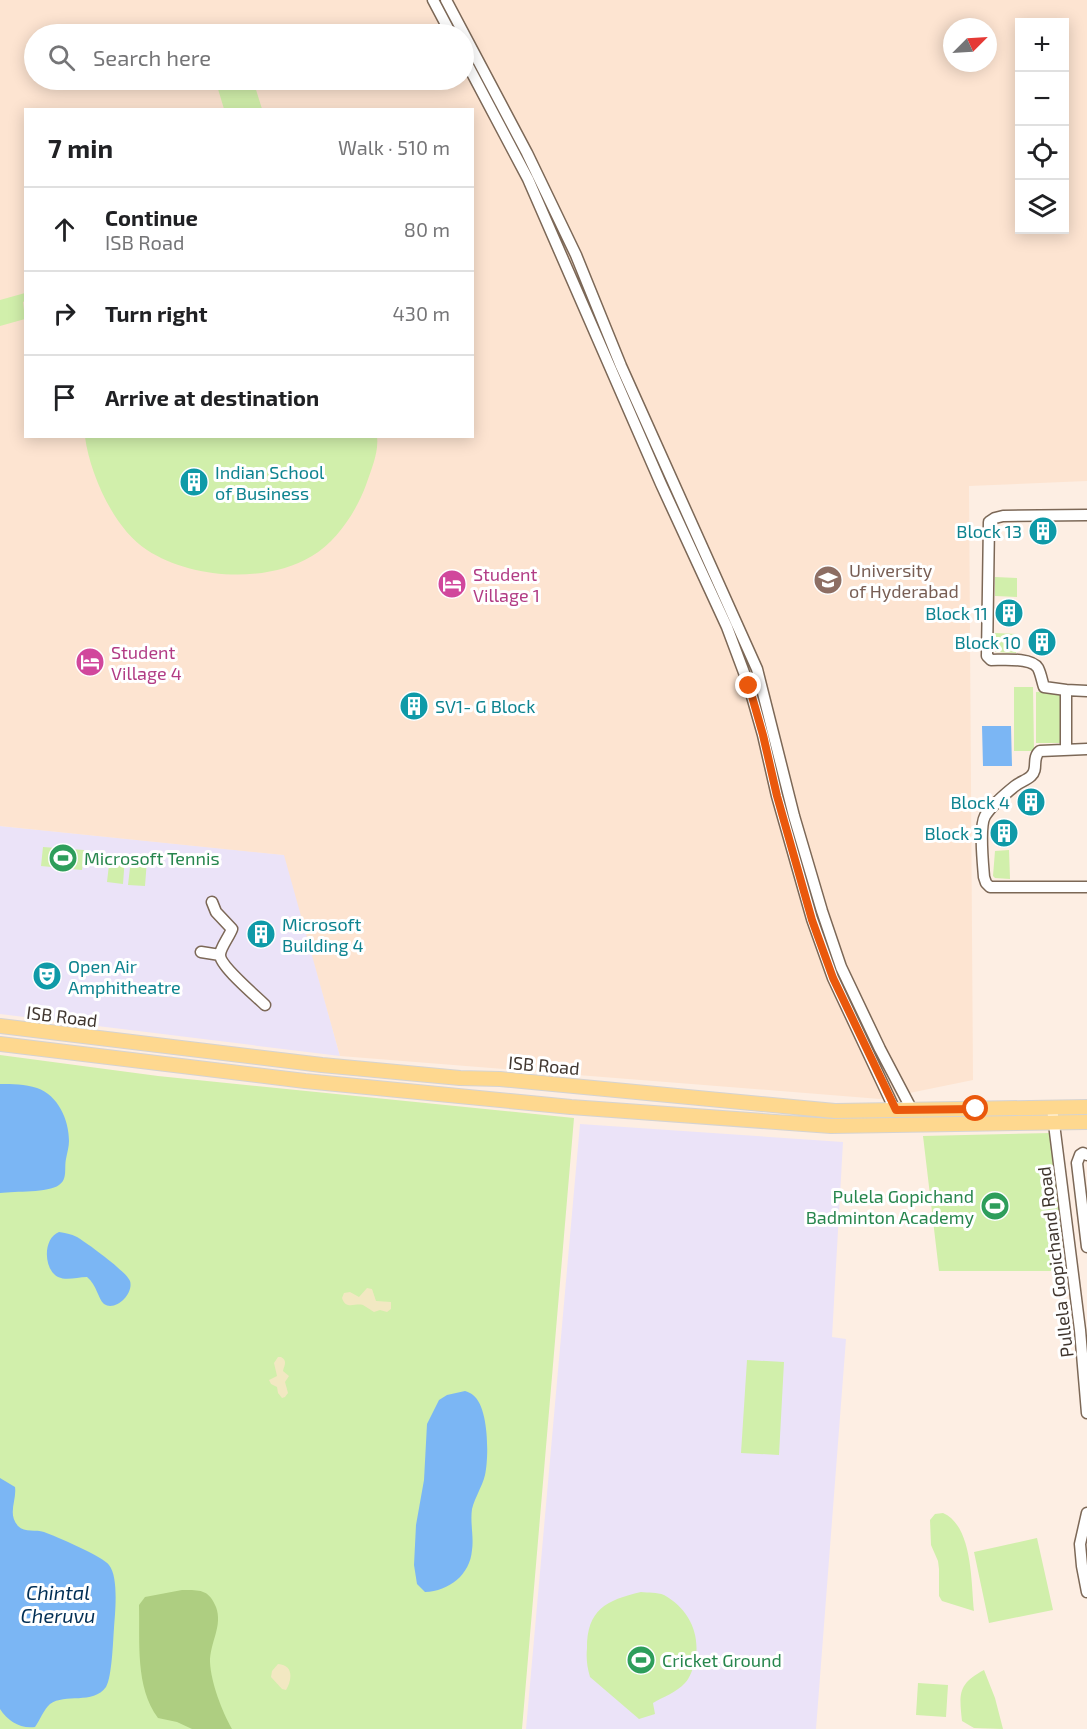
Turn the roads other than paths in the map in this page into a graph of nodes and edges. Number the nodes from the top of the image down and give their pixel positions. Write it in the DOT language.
graph roads {
  1 [pos="433,0"];
  2 [pos="446,0"];
  3 [pos="446,24"];
  4 [pos="459,24"];
  5 [pos="474,53"];
  6 [pos="474,77"];
  7 [pos="1087,516"];
  8 [pos="1066,690"];
  9 [pos="1087,691"];
  10 [pos="1066,749"];
  11 [pos="1087,749"];
  12 [pos="1087,887"];
  13 [pos="213,902"];
  14 [pos="201,952"];
  15 [pos="220,955"];
  16 [pos="265,1005"];
  17 [pos="0,1026"];
  18 [pos="0,1044"];
  19 [pos="1087,1107"];
  20 [pos="1056,1108"];
  21 [pos="896,1110"];
  22 [pos="912,1110"];
  23 [pos="1087,1122"];
  24 [pos="1058,1123"];
  25 [pos="1087,1155"];
  26 [pos="1083,1174"];
  27 [pos="1087,1247"];
  28 [pos="1073,1257"];
  29 [pos="1084,1320"];
  30 [pos="1087,1356"];
  31 [pos="1087,1413"];
  32 [pos="1087,1513"];
  33 [pos="1087,1536"];
  34 [pos="1087,1570"];
  35 [pos="1087,1592"];
  1 -- 3 [label="street"];
  2 -- 4 [label="street"];
  5 -- 22 [label="street"];
  6 -- 21 [label="street"];
  7 -- 8 [label="street"];
  8 -- 9 [label="street"];
  8 -- 10 [label="street"];
  10 -- 11 [label="street"];
  10 -- 12 [label="street"];
  13 -- 15 [label="street"];
  14 -- 15 [label="street"];
  15 -- 16 [label="street"];
  17 -- 21 [label="main road, ISB Road"];
  18 -- 24 [label="main road, ISB Road"];
  19 -- 20 [label="main road, ISB Road"];
  20 -- 22 [label="main road, ISB Road"];
  20 -- 24 [label="street, Pullela Gopichand Road"];
  21 -- 22 [label="main road, ISB Road"];
  23 -- 24 [label="main road, ISB Road"];
  24 -- 28 [label="street, Pullela Gopichand Road"];
  25 -- 26 [label="street"];
  26 -- 27 [label="street"];
  28 -- 29 [label="street, Pullela Gopichand Road"];
  28 -- 29 [label="street, Pullela Gopichand Road"];
  29 -- 30 [label="street, Pullela Gopichand Road"];
  29 -- 31 [label="street, Pullela Gopichand Road"];
  32 -- 35 [label="street"];
  33 -- 34 [label="street"];
}
